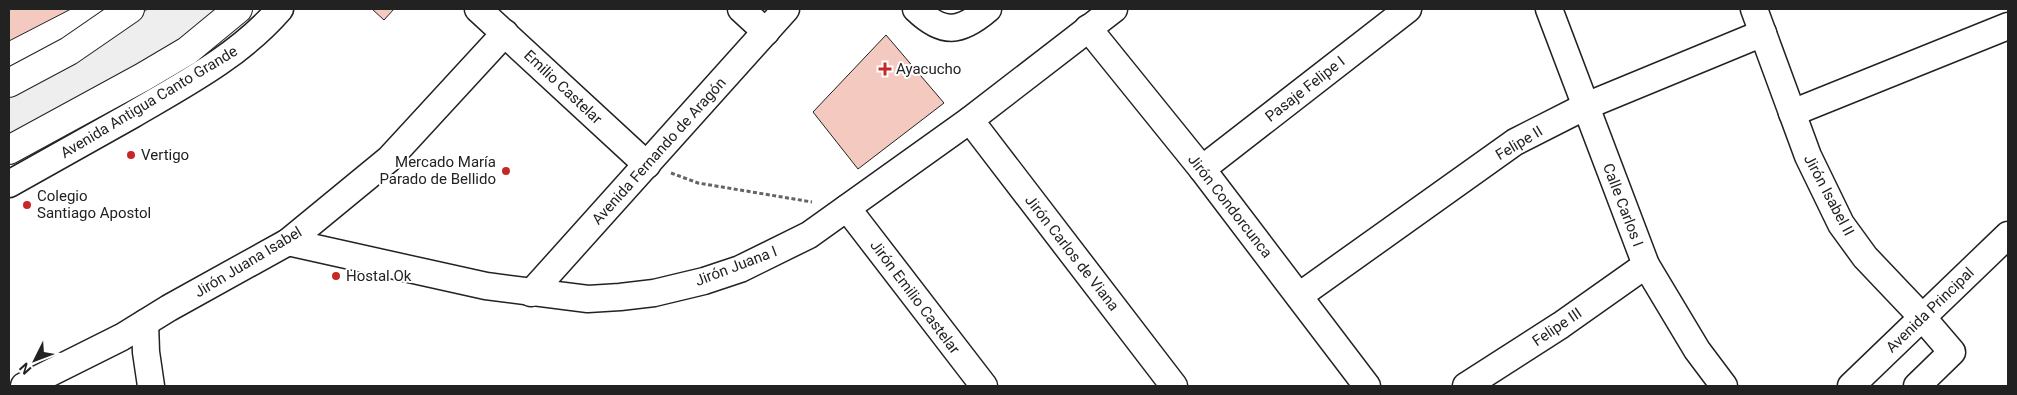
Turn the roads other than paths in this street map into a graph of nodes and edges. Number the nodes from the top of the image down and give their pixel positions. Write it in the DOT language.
graph roads {
  1 [pos="130,9"];
  2 [pos="238,9"];
  3 [pos="280,9"];
  4 [pos="478,9"];
  5 [pos="741,9"];
  6 [pos="786,9"];
  7 [pos="916,9"];
  8 [pos="988,9"];
  9 [pos="1114,9"];
  10 [pos="1408,9"];
  11 [pos="1549,9"];
  12 [pos="1754,9"];
  13 [pos="2008,26"];
  14 [pos="1088,28"];
  15 [pos="766,32"];
  16 [pos="504,33"];
  17 [pos="1763,33"];
  18 [pos="9,83"];
  19 [pos="1586,106"];
  20 [pos="1792,113"];
  21 [pos="970,120"];
  22 [pos="9,150"];
  23 [pos="647,165"];
  24 [pos="1202,169"];
  25 [pos="9,184"];
  26 [pos="847,208"];
  27 [pos="2008,235"];
  28 [pos="288,242"];
  29 [pos="1646,265"];
  30 [pos="531,293"];
  31 [pos="1299,296"];
  32 [pos="1922,317"];
  33 [pos="145,323"];
  34 [pos="1361,384"];
  35 [pos="24,386"];
  36 [pos="151,386"];
  37 [pos="984,386"];
  38 [pos="1174,386"];
  39 [pos="1466,386"];
  40 [pos="1724,386"];
  41 [pos="1851,386"];
  42 [pos="1917,386"];
  1 -- 18 [label="main road"];
  2 -- 22 [label="main road"];
  3 -- 25 [label="street, Avenida Antigua Canto Grande"];
  4 -- 16 [label="street, Emilio Castelar"];
  5 -- 15 [label="street"];
  6 -- 15 [label="street, Avenida Fernando de Aragón"];
  7 -- 8 [label="street"];
  9 -- 14 [label="street, Jirón Juana I"];
  10 -- 24 [label="street, Pasaje Felipe I"];
  11 -- 19 [label="street, Calle Carlos I"];
  12 -- 17 [label="street, Jirón Isabel II"];
  13 -- 20 [label="street"];
  14 -- 21 [label="street, Jirón Juana I"];
  14 -- 24 [label="street, Jirón Condorcunca"];
  15 -- 23 [label="street, Avenida Fernando de Aragón"];
  16 -- 23 [label="street, Emilio Castelar"];
  16 -- 28 [label="street, Jirón Juana Isabel"];
  17 -- 19 [label="street, Felipe II"];
  17 -- 20 [label="street, Jirón Isabel II"];
  19 -- 29 [label="street, Calle Carlos I"];
  19 -- 31 [label="street, Felipe II"];
  20 -- 32 [label="street, Jirón Isabel II"];
  21 -- 26 [label="street, Jirón Juana I"];
  21 -- 38 [label="street, Jirón Carlos de Viana"];
  23 -- 30 [label="street, Avenida Fernando de Aragón"];
  24 -- 31 [label="street, Jirón Condorcunca"];
  26 -- 30 [label="street, Jirón Juana I"];
  26 -- 37 [label="street, Jirón Emilio Castelar"];
  27 -- 32 [label="street, Avenida Principal"];
  28 -- 30 [label="street, Jirón Juana I"];
  28 -- 33 [label="street, Jirón Juana Isabel"];
  29 -- 39 [label="street, Felipe III"];
  29 -- 40 [label="street, Calle Carlos I"];
  31 -- 34 [label="street, Jirón Condorcunca"];
  32 -- 41 [label="street, Avenida Principal"];
  32 -- 42 [label="street, Jirón Isabel II"];
  33 -- 35 [label="street, Jirón Juana Isabel"];
  33 -- 36 [label="street"];
}
